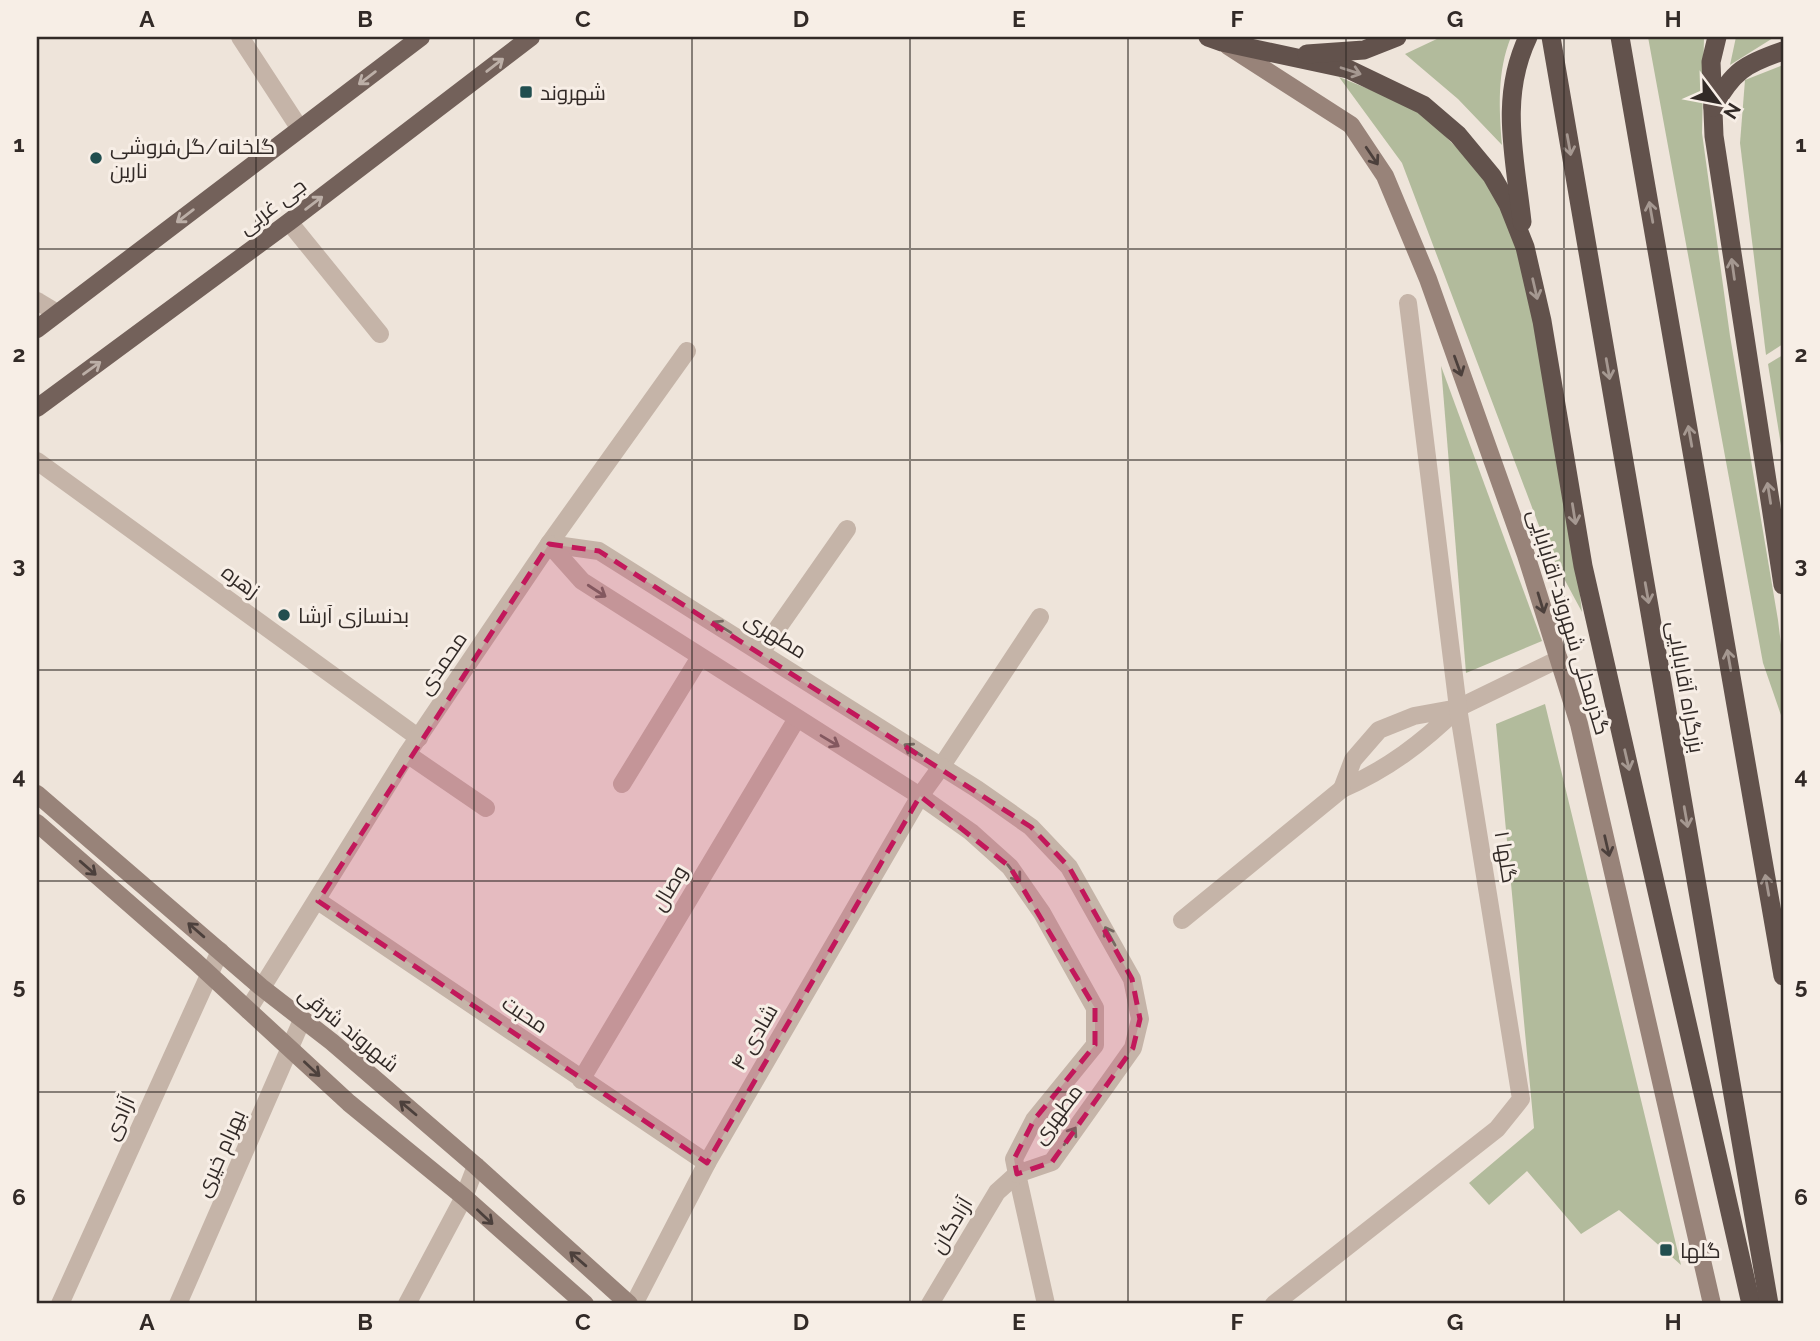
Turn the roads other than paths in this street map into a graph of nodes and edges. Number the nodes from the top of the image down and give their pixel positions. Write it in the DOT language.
graph roads {
  1 [pos="240,37"];
  2 [pos="421,37"];
  3 [pos="531,37"];
  4 [pos="1397,37"];
  5 [pos="1528,37"];
  6 [pos="1552,37"];
  7 [pos="1717,37"];
  8 [pos="1215,40"];
  9 [pos="1621,41"];
  10 [pos="1783,51"];
  11 [pos="1285,56"];
  12 [pos="1713,108"];
  13 [pos="300,129"];
  14 [pos="289,222"];
  15 [pos="1525,247"];
  16 [pos="37,301"];
  17 [pos="1408,303"];
  18 [pos="57,313"];
  19 [pos="37,328"];
  20 [pos="380,334"];
  21 [pos="687,351"];
  22 [pos="37,408"];
  23 [pos="37,461"];
  24 [pos="847,529"];
  25 [pos="549,544"];
  26 [pos="1783,585"];
  27 [pos="1040,617"];
  28 [pos="761,652"];
  29 [pos="700,657"];
  30 [pos="1559,659"];
  31 [pos="1458,708"];
  32 [pos="796,720"];
  33 [pos="419,738"];
  34 [pos="407,754"];
  35 [pos="941,767"];
  36 [pos="622,784"];
  37 [pos="1342,789"];
  38 [pos="37,794"];
  39 [pos="920,796"];
  40 [pos="485,808"];
  41 [pos="37,823"];
  42 [pos="317,901"];
  43 [pos="1182,920"];
  44 [pos="220,951"];
  45 [pos="209,974"];
  46 [pos="1783,976"];
  47 [pos="261,987"];
  48 [pos="248,1010"];
  49 [pos="302,1020"];
  50 [pos="291,1049"];
  51 [pos="581,1080"];
  52 [pos="707,1163"];
  53 [pos="476,1166"];
  54 [pos="1017,1174"];
  55 [pos="464,1197"];
  56 [pos="60,1304"];
  57 [pos="178,1304"];
  58 [pos="407,1304"];
  59 [pos="585,1304"];
  60 [pos="631,1304"];
  61 [pos="930,1304"];
  62 [pos="1046,1304"];
  63 [pos="1274,1304"];
  64 [pos="1712,1304"];
  65 [pos="1751,1304"];
  66 [pos="1769,1304"];
  1 -- 13 [label="street"];
  2 -- 13 [label="main road, one-way"];
  14 -- 3 [label="main road, جی غربی, one-way"];
  4 -- 11 [label="highway"];
  5 -- 15 [label="highway"];
  6 -- 66 [label="highway, بزرگراه آقابابایی, one-way"];
  7 -- 12 [label="highway"];
  8 -- 11 [label="highway"];
  8 -- 30 [label="main road, گذرمحلی شهروند-اقابابایی, one-way"];
  46 -- 9 [label="highway, one-way"];
  10 -- 12 [label="highway"];
  11 -- 15 [label="highway, one-way"];
  26 -- 12 [label="highway, one-way"];
  13 -- 18 [label="main road, one-way"];
  14 -- 20 [label="street"];
  22 -- 14 [label="main road, جی غربی, one-way"];
  15 -- 65 [label="highway, one-way"];
  16 -- 18 [label="street"];
  17 -- 31 [label="street, گلها ۱"];
  18 -- 19 [label="main road"];
  21 -- 25 [label="street, محمدی"];
  23 -- 33 [label="street, زهره"];
  24 -- 28 [label="street"];
  28 -- 25 [label="street, مطهری, one-way"];
  25 -- 29 [label="street, مطهری, one-way"];
  25 -- 33 [label="street, محمدی"];
  27 -- 35 [label="street, شادی ۴"];
  35 -- 28 [label="street, مطهری, one-way"];
  29 -- 32 [label="street, مطهری"];
  29 -- 36 [label="street"];
  30 -- 31 [label="street"];
  30 -- 64 [label="main road, گذرمحلی شهروند-اقابابایی, one-way"];
  31 -- 37 [label="street"];
  31 -- 37 [label="street"];
  31 -- 63 [label="street, گلها ۱"];
  32 -- 39 [label="street, مطهری, one-way"];
  32 -- 51 [label="street, وصال"];
  33 -- 34 [label="street, محمدی"];
  34 -- 40 [label="street"];
  34 -- 42 [label="street, محمدی"];
  35 -- 39 [label="street, شادی ۴"];
  54 -- 35 [label="street, مطهری, one-way"];
  37 -- 43 [label="street"];
  44 -- 38 [label="main road, شهروند شرقی, one-way"];
  39 -- 52 [label="street, شادی ۴"];
  39 -- 54 [label="street, مطهری, one-way"];
  41 -- 45 [label="main road, one-way"];
  42 -- 47 [label="street, محمدی"];
  42 -- 51 [label="street, محبت"];
  44 -- 45 [label="street, آزادی"];
  44 -- 47 [label="main road, شهروند شرقی"];
  45 -- 48 [label="main road"];
  45 -- 56 [label="street, آزادی"];
  47 -- 48 [label="street, محمدی"];
  47 -- 49 [label="main road, شهروند شرقی"];
  48 -- 50 [label="main road"];
  49 -- 50 [label="street, بهرام خیری"];
  53 -- 49 [label="main road, شهروند شرقی, one-way"];
  50 -- 55 [label="main road, one-way"];
  50 -- 57 [label="street, بهرام خیری"];
  51 -- 52 [label="street, محبت"];
  52 -- 60 [label="street, شادی ۴"];
  53 -- 55 [label="street"];
  60 -- 53 [label="main road, شهروند شرقی, one-way"];
  54 -- 61 [label="street, آزادگان"];
  54 -- 62 [label="street"];
  55 -- 58 [label="street"];
  55 -- 59 [label="main road, one-way"];
}
